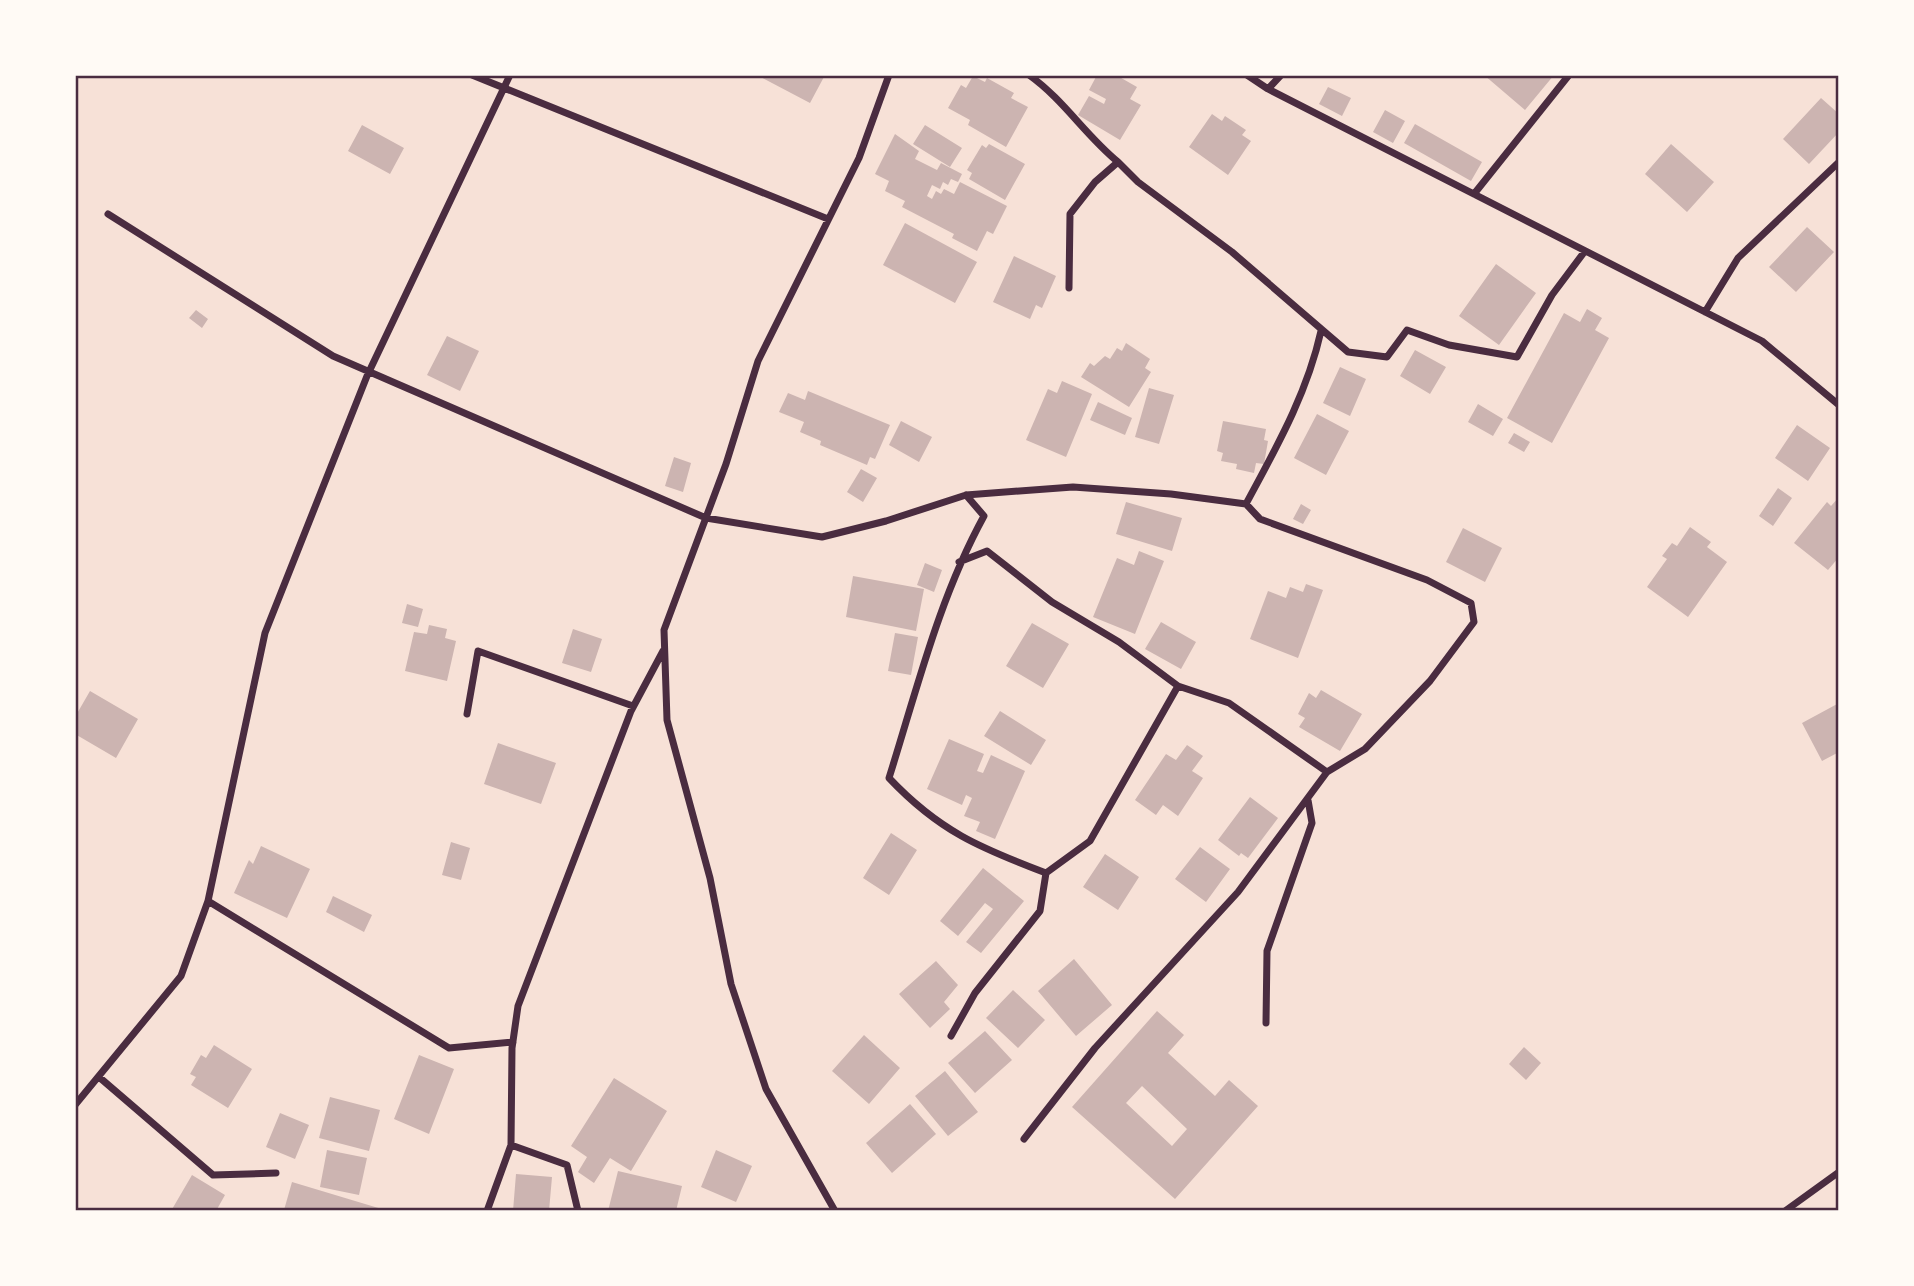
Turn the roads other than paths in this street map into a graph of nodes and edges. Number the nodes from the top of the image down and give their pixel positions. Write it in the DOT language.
graph roads {
  1 [pos="472,75"];
  2 [pos="510,75"];
  3 [pos="889,75"];
  4 [pos="1029,75"];
  5 [pos="1247,75"];
  6 [pos="1281,75"];
  7 [pos="1569,75"];
  8 [pos="503,88"];
  9 [pos="1268,89"];
  10 [pos="1118,162"];
  11 [pos="1839,162"];
  12 [pos="1474,194"];
  13 [pos="108,214"];
  14 [pos="828,219"];
  15 [pos="1585,251"];
  16 [pos="1069,288"];
  17 [pos="1705,312"];
  18 [pos="1321,331"];
  19 [pos="369,372"];
  20 [pos="1839,405"];
  21 [pos="966,495"];
  22 [pos="1246,504"];
  23 [pos="706,518"];
  24 [pos="959,562"];
  25 [pos="663,650"];
  26 [pos="1178,685"];
  27 [pos="633,706"];
  28 [pos="467,714"];
  29 [pos="1327,772"];
  30 [pos="1308,799"];
  31 [pos="1046,873"];
  32 [pos="208,901"];
  33 [pos="1266,1023"];
  34 [pos="951,1036"];
  35 [pos="513,1042"];
  36 [pos="99,1077"];
  37 [pos="75,1105"];
  38 [pos="1024,1139"];
  39 [pos="511,1145"];
  40 [pos="1839,1172"];
  41 [pos="276,1173"];
  42 [pos="487,1211"];
  43 [pos="579,1211"];
  44 [pos="835,1211"];
  45 [pos="1786,1211"];
  1 -- 8 [label="street"];
  2 -- 8 [label="street"];
  3 -- 14 [label="street"];
  4 -- 10 [label="street"];
  5 -- 9 [label="street"];
  6 -- 9 [label="street"];
  7 -- 12 [label="street"];
  8 -- 14 [label="street"];
  8 -- 19 [label="street"];
  9 -- 12 [label="street"];
  10 -- 16 [label="street"];
  10 -- 18 [label="street"];
  11 -- 17 [label="street"];
  12 -- 15 [label="street"];
  13 -- 19 [label="street"];
  14 -- 23 [label="street"];
  15 -- 17 [label="street"];
  15 -- 18 [label="street"];
  17 -- 20 [label="street"];
  18 -- 22 [label="street"];
  19 -- 23 [label="street"];
  19 -- 32 [label="street"];
  21 -- 22 [label="street"];
  21 -- 23 [label="street"];
  21 -- 24 [label="street"];
  22 -- 29 [label="street"];
  23 -- 25 [label="street"];
  24 -- 26 [label="street"];
  24 -- 31 [label="street"];
  25 -- 27 [label="street"];
  25 -- 44 [label="street"];
  26 -- 29 [label="street"];
  26 -- 31 [label="street"];
  27 -- 28 [label="street"];
  27 -- 35 [label="street"];
  29 -- 30 [label="street"];
  30 -- 33 [label="street"];
  30 -- 38 [label="street"];
  31 -- 34 [label="street"];
  32 -- 35 [label="street"];
  32 -- 36 [label="street"];
  35 -- 39 [label="street"];
  36 -- 37 [label="street"];
  36 -- 41 [label="street"];
  39 -- 42 [label="street"];
  39 -- 43 [label="street"];
  40 -- 45 [label="street"];
}
